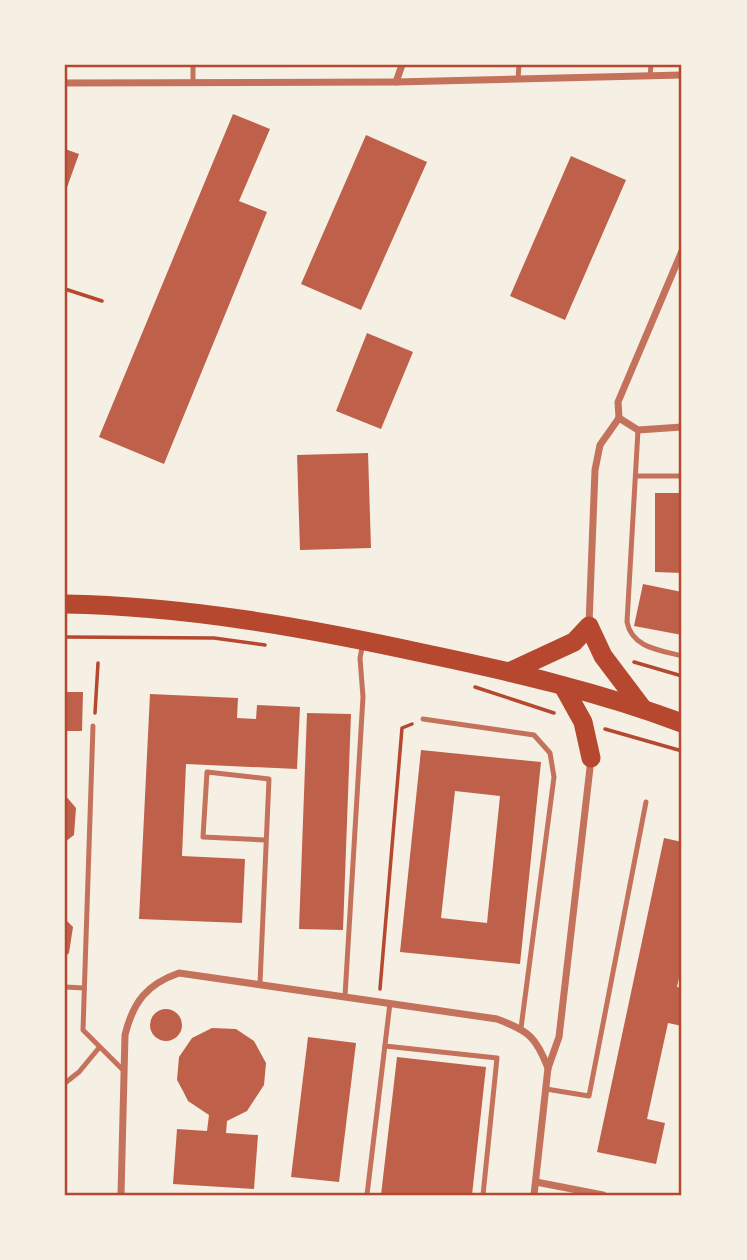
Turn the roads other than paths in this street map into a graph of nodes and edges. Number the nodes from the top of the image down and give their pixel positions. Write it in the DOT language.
graph roads {
  1 [pos="193,65"];
  2 [pos="402,65"];
  3 [pos="519,65"];
  4 [pos="650,65"];
  5 [pos="682,75"];
  6 [pos="650,76"];
  7 [pos="518,79"];
  8 [pos="396,82"];
  9 [pos="65,83"];
  10 [pos="193,83"];
  11 [pos="682,251"];
  12 [pos="619,418"];
  13 [pos="682,427"];
  14 [pos="638,430"];
  15 [pos="636,475"];
  16 [pos="682,476"];
  17 [pos="65,604"];
  18 [pos="589,626"];
  19 [pos="364,640"];
  20 [pos="682,656"];
  21 [pos="509,671"];
  22 [pos="563,686"];
  23 [pos="643,709"];
  24 [pos="422,719"];
  25 [pos="682,723"];
  26 [pos="93,726"];
  27 [pos="591,758"];
  28 [pos="646,802"];
  29 [pos="265,840"];
  30 [pos="260,983"];
  31 [pos="65,987"];
  32 [pos="84,988"];
  33 [pos="345,996"];
  34 [pos="390,1003"];
  35 [pos="522,1028"];
  36 [pos="385,1046"];
  37 [pos="98,1049"];
  38 [pos="548,1068"];
  39 [pos="123,1070"];
  40 [pos="65,1083"];
  41 [pos="546,1089"];
  42 [pos="536,1182"];
  43 [pos="121,1195"];
  44 [pos="368,1195"];
  45 [pos="483,1195"];
  46 [pos="534,1195"];
  47 [pos="603,1195"];
  1 -- 10 [label="lane"];
  2 -- 8 [label="street"];
  3 -- 7 [label="lane"];
  4 -- 6 [label="lane"];
  5 -- 6 [label="street"];
  6 -- 7 [label="street"];
  7 -- 8 [label="street"];
  8 -- 10 [label="street"];
  9 -- 10 [label="street"];
  11 -- 12 [label="street"];
  12 -- 14 [label="street"];
  12 -- 18 [label="street"];
  13 -- 14 [label="street"];
  14 -- 15 [label="lane"];
  15 -- 16 [label="lane"];
  15 -- 20 [label="lane"];
  17 -- 19 [label="highway"];
  18 -- 21 [label="highway"];
  18 -- 23 [label="highway"];
  19 -- 21 [label="highway"];
  19 -- 33 [label="lane"];
  21 -- 22 [label="highway"];
  22 -- 23 [label="highway"];
  22 -- 27 [label="highway"];
  23 -- 25 [label="highway"];
  24 -- 35 [label="lane"];
  26 -- 32 [label="lane"];
  27 -- 38 [label="street"];
  28 -- 41 [label="lane"];
  29 -- 29 [label="lane"];
  29 -- 30 [label="lane"];
  30 -- 33 [label="street"];
  30 -- 39 [label="street"];
  31 -- 32 [label="lane"];
  32 -- 37 [label="lane"];
  33 -- 34 [label="street"];
  34 -- 35 [label="street"];
  34 -- 36 [label="lane"];
  35 -- 38 [label="street"];
  36 -- 44 [label="lane"];
  36 -- 45 [label="lane"];
  37 -- 39 [label="lane"];
  37 -- 40 [label="lane"];
  38 -- 41 [label="street"];
  39 -- 43 [label="street"];
  41 -- 42 [label="street"];
  42 -- 46 [label="street"];
  42 -- 47 [label="street"];
}
